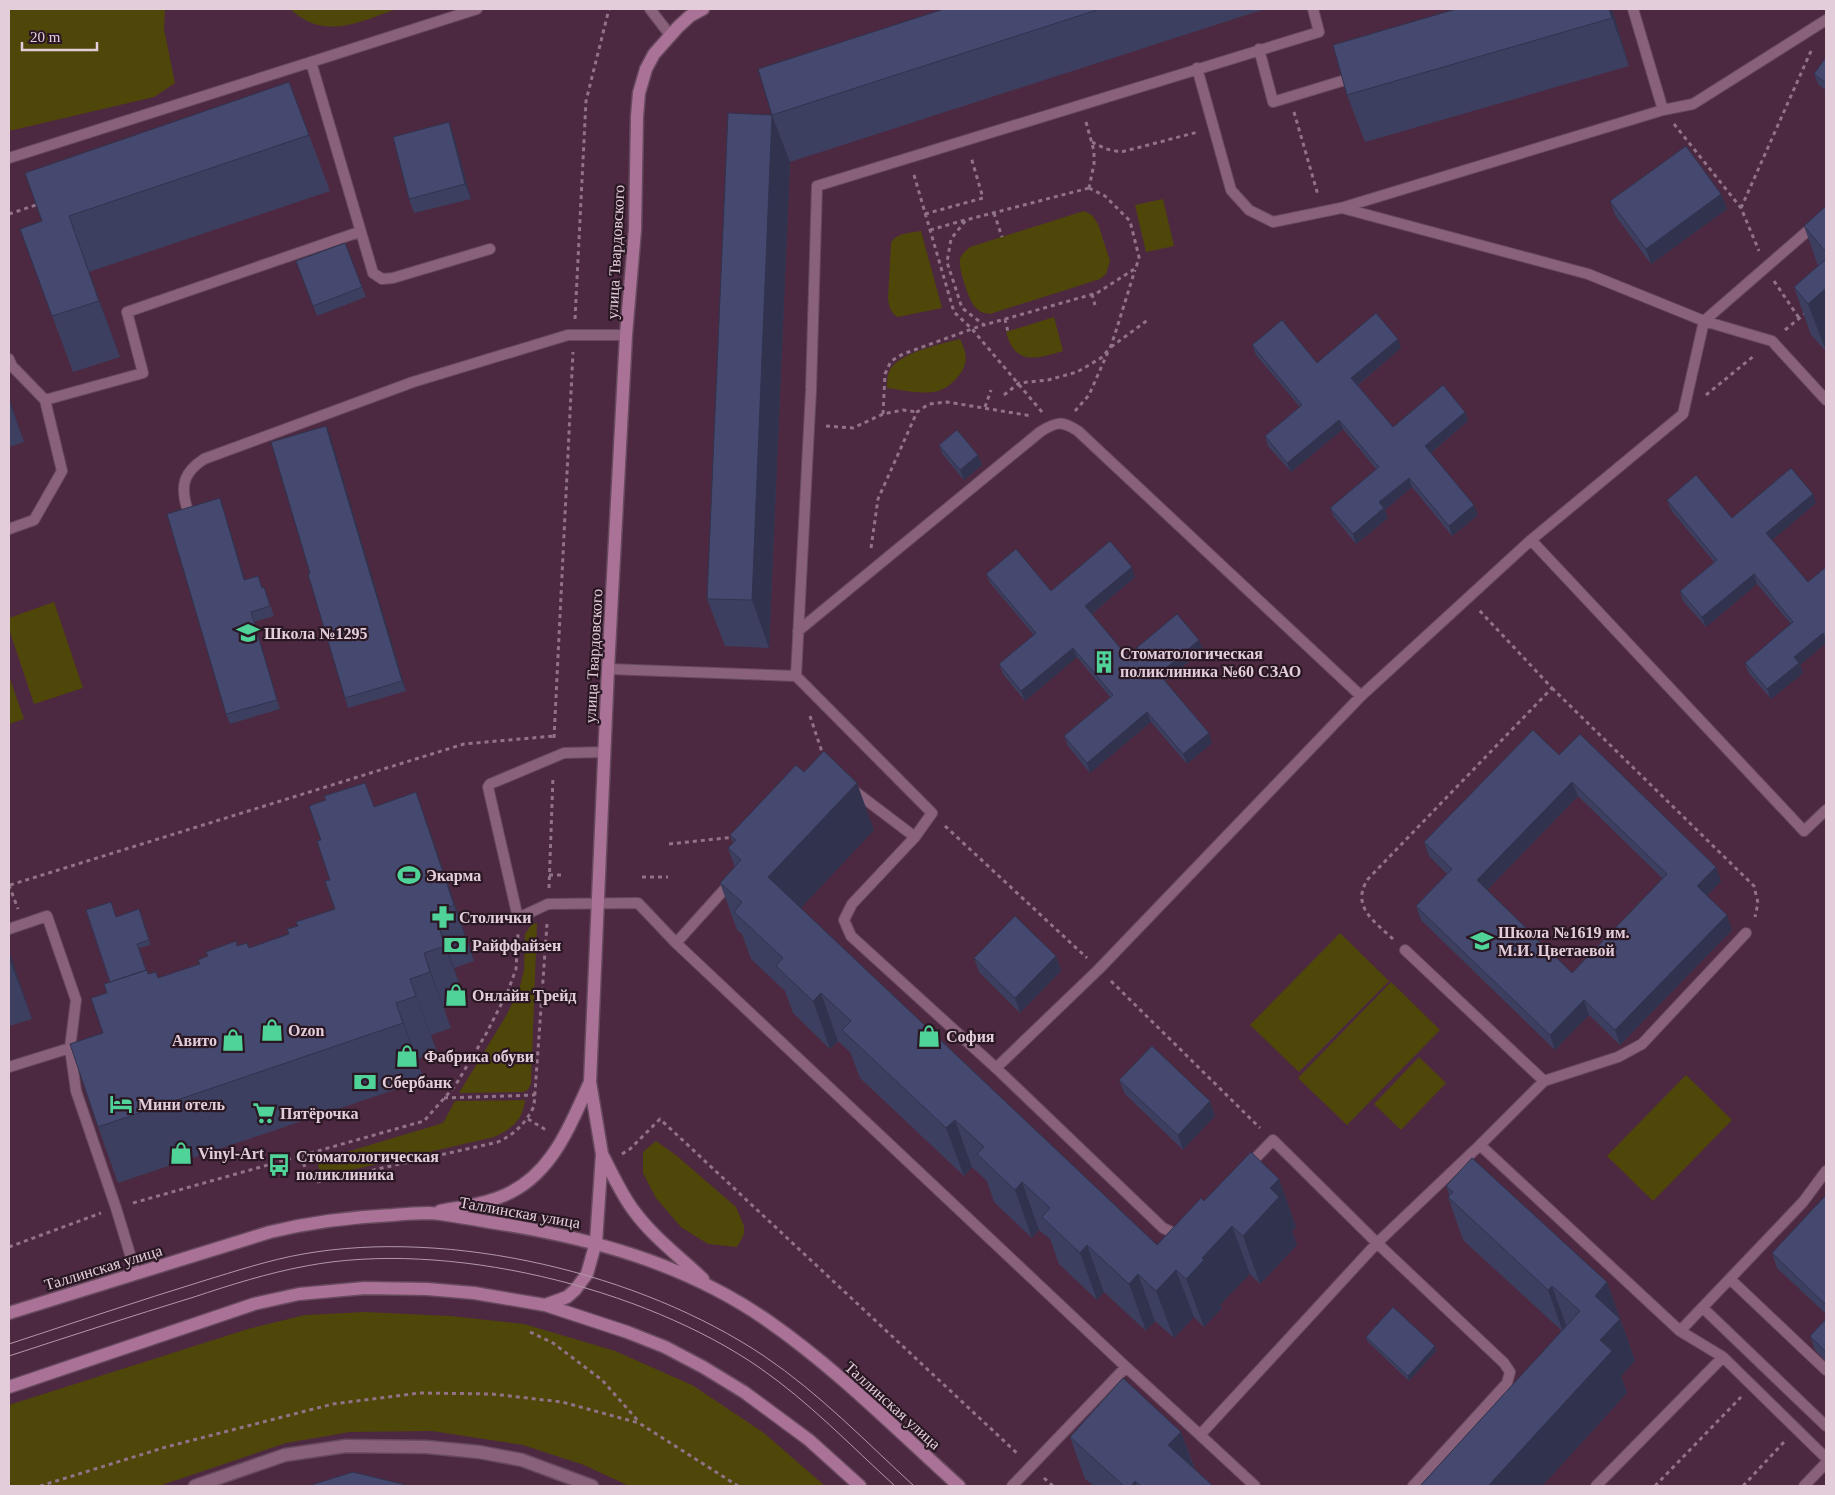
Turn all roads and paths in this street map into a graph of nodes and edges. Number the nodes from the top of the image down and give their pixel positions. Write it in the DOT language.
graph roads {
  1 [pos="477,9"];
  2 [pos="609,9"];
  3 [pos="650,9"];
  4 [pos="703,9"];
  5 [pos="1313,9"];
  6 [pos="1633,9"];
  7 [pos="1825,20"];
  8 [pos="670,35"];
  9 [pos="1259,49"];
  10 [pos="311,62"];
  11 [pos="1197,68"];
  12 [pos="1366,74"];
  13 [pos="1290,96"];
  14 [pos="1082,104"];
  15 [pos="1663,110"];
  16 [pos="1213,128"];
  17 [pos="966,140"];
  18 [pos="1092,142"];
  19 [pos="9,158"];
  20 [pos="1090,188"];
  21 [pos="919,192"];
  22 [pos="46,202"];
  23 [pos="1341,208"];
  24 [pos="1741,208"];
  25 [pos="1323,212"];
  26 [pos="994,213"];
  27 [pos="9,214"];
  28 [pos="925,214"];
  29 [pos="1826,215"];
  30 [pos="966,220"];
  31 [pos="930,230"];
  32 [pos="359,232"];
  33 [pos="1002,237"];
  34 [pos="490,249"];
  35 [pos="1765,267"];
  36 [pos="1136,268"];
  37 [pos="1092,294"];
  38 [pos="1095,305"];
  39 [pos="1813,307"];
  40 [pos="1799,318"];
  41 [pos="1005,319"];
  42 [pos="1149,319"];
  43 [pos="1704,321"];
  44 [pos="984,325"];
  45 [pos="972,329"];
  46 [pos="1008,332"];
  47 [pos="574,334"];
  48 [pos="626,336"];
  49 [pos="1772,342"];
  50 [pos="1110,348"];
  51 [pos="10,364"];
  52 [pos="1019,383"];
  53 [pos="991,390"];
  54 [pos="1004,395"];
  55 [pos="45,400"];
  56 [pos="1826,400"];
  57 [pos="1036,403"];
  58 [pos="985,407"];
  59 [pos="917,412"];
  60 [pos="883,414"];
  61 [pos="1028,414"];
  62 [pos="1683,414"];
  63 [pos="1065,423"];
  64 [pos="809,425"];
  65 [pos="187,508"];
  66 [pos="9,529"];
  67 [pos="1531,540"];
  68 [pos="868,576"];
  69 [pos="1468,598"];
  70 [pos="798,631"];
  71 [pos="608,669"];
  72 [pos="796,676"];
  73 [pos="1552,688"];
  74 [pos="1361,696"];
  75 [pos="808,711"];
  76 [pos="554,736"];
  77 [pos="605,752"];
  78 [pos="553,757"];
  79 [pos="829,772"];
  80 [pos="1826,810"];
  81 [pos="737,836"];
  82 [pos="915,837"];
  83 [pos="669,844"];
  84 [pos="549,875"];
  85 [pos="564,875"];
  86 [pos="642,877"];
  87 [pos="736,877"];
  88 [pos="668,878"];
  89 [pos="9,885"];
  90 [pos="598,902"];
  91 [pos="548,904"];
  92 [pos="518,918"];
  93 [pos="22,924"];
  94 [pos="9,928"];
  95 [pos="1746,933"];
  96 [pos="676,943"];
  97 [pos="1405,950"];
  98 [pos="70,1048"];
  99 [pos="9,1067"];
  100 [pos="996,1068"];
  101 [pos="1544,1081"];
  102 [pos="590,1082"];
  103 [pos="535,1095"];
  104 [pos="444,1098"];
  105 [pos="528,1119"];
  106 [pos="546,1130"];
  107 [pos="1480,1145"];
  108 [pos="602,1154"];
  109 [pos="619,1155"];
  110 [pos="300,1156"];
  111 [pos="1826,1171"];
  112 [pos="1240,1174"];
  113 [pos="116,1208"];
  114 [pos="428,1213"];
  115 [pos="1193,1221"];
  116 [pos="596,1242"];
  117 [pos="1377,1243"];
  118 [pos="9,1247"];
  119 [pos="136,1274"];
  120 [pos="1730,1279"];
  121 [pos="710,1285"];
  122 [pos="545,1306"];
  123 [pos="1703,1308"];
  124 [pos="10,1310"];
  125 [pos="1680,1331"];
  126 [pos="530,1332"];
  127 [pos="1723,1357"];
  128 [pos="1126,1367"];
  129 [pos="1826,1370"];
  130 [pos="1752,1385"];
  131 [pos="9,1387"];
  132 [pos="639,1423"];
  133 [pos="1826,1426"];
  134 [pos="1796,1428"];
  135 [pos="1200,1434"];
  136 [pos="1826,1458"];
  137 [pos="1826,1463"];
  138 [pos="1031,1466"];
  139 [pos="195,1486"];
  140 [pos="592,1486"];
  141 [pos="860,1486"];
  142 [pos="959,1486"];
  143 [pos="1012,1486"];
  144 [pos="1052,1486"];
  145 [pos="1255,1486"];
  146 [pos="1413,1486"];
  147 [pos="1596,1486"];
  148 [pos="1655,1486"];
  149 [pos="1743,1486"];
  150 [pos="1804,1486"];
  1 -- 10 [label="lane"];
  2 -- 47 [label="path"];
  3 -- 8 [label="lane"];
  4 -- 8 [label="main road, улица Твардовского"];
  5 -- 9 [label="lane"];
  6 -- 15 [label="lane"];
  7 -- 15 [label="lane"];
  7 -- 24 [label="path"];
  8 -- 48 [label="main road, улица Твардовского"];
  9 -- 11 [label="lane"];
  9 -- 13 [label="lane"];
  10 -- 19 [label="lane"];
  10 -- 32 [label="lane"];
  11 -- 14 [label="lane"];
  11 -- 16 [label="lane"];
  12 -- 13 [label="lane"];
  13 -- 25 [label="path"];
  14 -- 17 [label="lane"];
  14 -- 18 [label="path"];
  15 -- 23 [label="lane"];
  15 -- 24 [label="path"];
  16 -- 18 [label="path"];
  16 -- 25 [label="lane"];
  17 -- 28 [label="path"];
  17 -- 64 [label="lane"];
  18 -- 20 [label="path"];
  20 -- 26 [label="path"];
  20 -- 36 [label="path"];
  21 -- 28 [label="path"];
  22 -- 27 [label="path"];
  23 -- 25 [label="lane"];
  23 -- 43 [label="lane"];
  24 -- 35 [label="path"];
  26 -- 30 [label="path"];
  26 -- 33 [label="path"];
  28 -- 31 [label="path"];
  29 -- 35 [label="lane"];
  30 -- 31 [label="path"];
  30 -- 44 [label="path"];
  31 -- 45 [label="path"];
  32 -- 34 [label="lane"];
  32 -- 55 [label="lane"];
  35 -- 40 [label="path"];
  35 -- 43 [label="lane"];
  36 -- 37 [label="path"];
  36 -- 50 [label="path"];
  37 -- 38 [label="path"];
  37 -- 41 [label="path"];
  39 -- 40 [label="path"];
  40 -- 49 [label="path"];
  41 -- 44 [label="path"];
  41 -- 46 [label="path"];
  42 -- 50 [label="path"];
  43 -- 49 [label="lane"];
  43 -- 62 [label="lane"];
  44 -- 45 [label="path"];
  45 -- 52 [label="path"];
  45 -- 60 [label="path"];
  47 -- 48 [label="lane"];
  47 -- 65 [label="lane"];
  47 -- 76 [label="path"];
  48 -- 71 [label="main road, улица Твардовского"];
  49 -- 56 [label="lane"];
  49 -- 62 [label="path"];
  50 -- 52 [label="path"];
  50 -- 63 [label="path"];
  51 -- 55 [label="lane"];
  52 -- 54 [label="path"];
  52 -- 57 [label="path"];
  53 -- 58 [label="path"];
  55 -- 66 [label="lane"];
  58 -- 59 [label="path"];
  58 -- 61 [label="path"];
  59 -- 60 [label="path"];
  59 -- 68 [label="path"];
  60 -- 64 [label="path"];
  62 -- 67 [label="lane"];
  63 -- 68 [label="lane"];
  63 -- 74 [label="lane"];
  64 -- 70 [label="lane"];
  67 -- 69 [label="lane"];
  67 -- 80 [label="lane"];
  68 -- 70 [label="lane"];
  69 -- 73 [label="path"];
  69 -- 74 [label="lane"];
  70 -- 72 [label="lane"];
  71 -- 72 [label="lane"];
  71 -- 77 [label="main road, улица Твардовского"];
  72 -- 82 [label="lane"];
  73 -- 95 [label="path"];
  73 -- 97 [label="path"];
  74 -- 100 [label="lane"];
  75 -- 79 [label="path"];
  76 -- 78 [label="path"];
  76 -- 89 [label="path"];
  77 -- 78 [label="lane"];
  77 -- 90 [label="main road, улица Твардовского"];
  78 -- 84 [label="path"];
  78 -- 92 [label="lane"];
  79 -- 82 [label="lane"];
  81 -- 83 [label="path"];
  82 -- 100 [label="lane"];
  84 -- 85 [label="path"];
  84 -- 91 [label="path"];
  86 -- 88 [label="path"];
  87 -- 96 [label="lane"];
  89 -- 93 [label="path"];
  90 -- 91 [label="lane"];
  90 -- 96 [label="lane"];
  90 -- 102 [label="main road, улица Твардовского"];
  91 -- 92 [label="lane"];
  91 -- 103 [label="path"];
  92 -- 104 [label="path"];
  93 -- 94 [label="lane"];
  93 -- 98 [label="lane"];
  95 -- 101 [label="lane"];
  96 -- 128 [label="lane"];
  97 -- 101 [label="lane"];
  98 -- 99 [label="lane"];
  98 -- 113 [label="lane"];
  100 -- 115 [label="lane"];
  101 -- 107 [label="lane"];
  102 -- 108 [label="main road, улица Твардовского"];
  102 -- 114 [label="main road"];
  103 -- 104 [label="path"];
  103 -- 105 [label="path"];
  104 -- 110 [label="path"];
  105 -- 106 [label="path"];
  105 -- 110 [label="path"];
  107 -- 117 [label="lane"];
  107 -- 125 [label="lane"];
  108 -- 116 [label="main road, улица Твардовского"];
  108 -- 121 [label="main road"];
  109 -- 138 [label="path"];
  110 -- 113 [label="path"];
  111 -- 120 [label="lane"];
  112 -- 117 [label="lane"];
  113 -- 118 [label="path"];
  113 -- 119 [label="lane"];
  114 -- 116 [label="main road, Таллинская улица"];
  114 -- 119 [label="main road, Таллинская улица"];
  116 -- 121 [label="main road, Таллинская улица"];
  116 -- 122 [label="main road, улица Твардовского"];
  117 -- 135 [label="lane"];
  117 -- 146 [label="lane"];
  119 -- 124 [label="main road, Таллинская улица"];
  120 -- 123 [label="lane"];
  120 -- 129 [label="lane"];
  121 -- 142 [label="main road, Таллинская улица"];
  122 -- 131 [label="main road"];
  122 -- 141 [label="main road"];
  123 -- 125 [label="lane"];
  123 -- 133 [label="lane"];
  125 -- 127 [label="lane"];
  126 -- 132 [label="path"];
  127 -- 130 [label="lane"];
  127 -- 147 [label="lane"];
  128 -- 135 [label="lane"];
  128 -- 138 [label="lane"];
  130 -- 134 [label="lane"];
  130 -- 148 [label="path"];
  134 -- 136 [label="lane"];
  134 -- 149 [label="path"];
  135 -- 145 [label="lane"];
  137 -- 150 [label="lane"];
  138 -- 143 [label="lane"];
  138 -- 144 [label="path"];
  139 -- 140 [label="street"];
}
